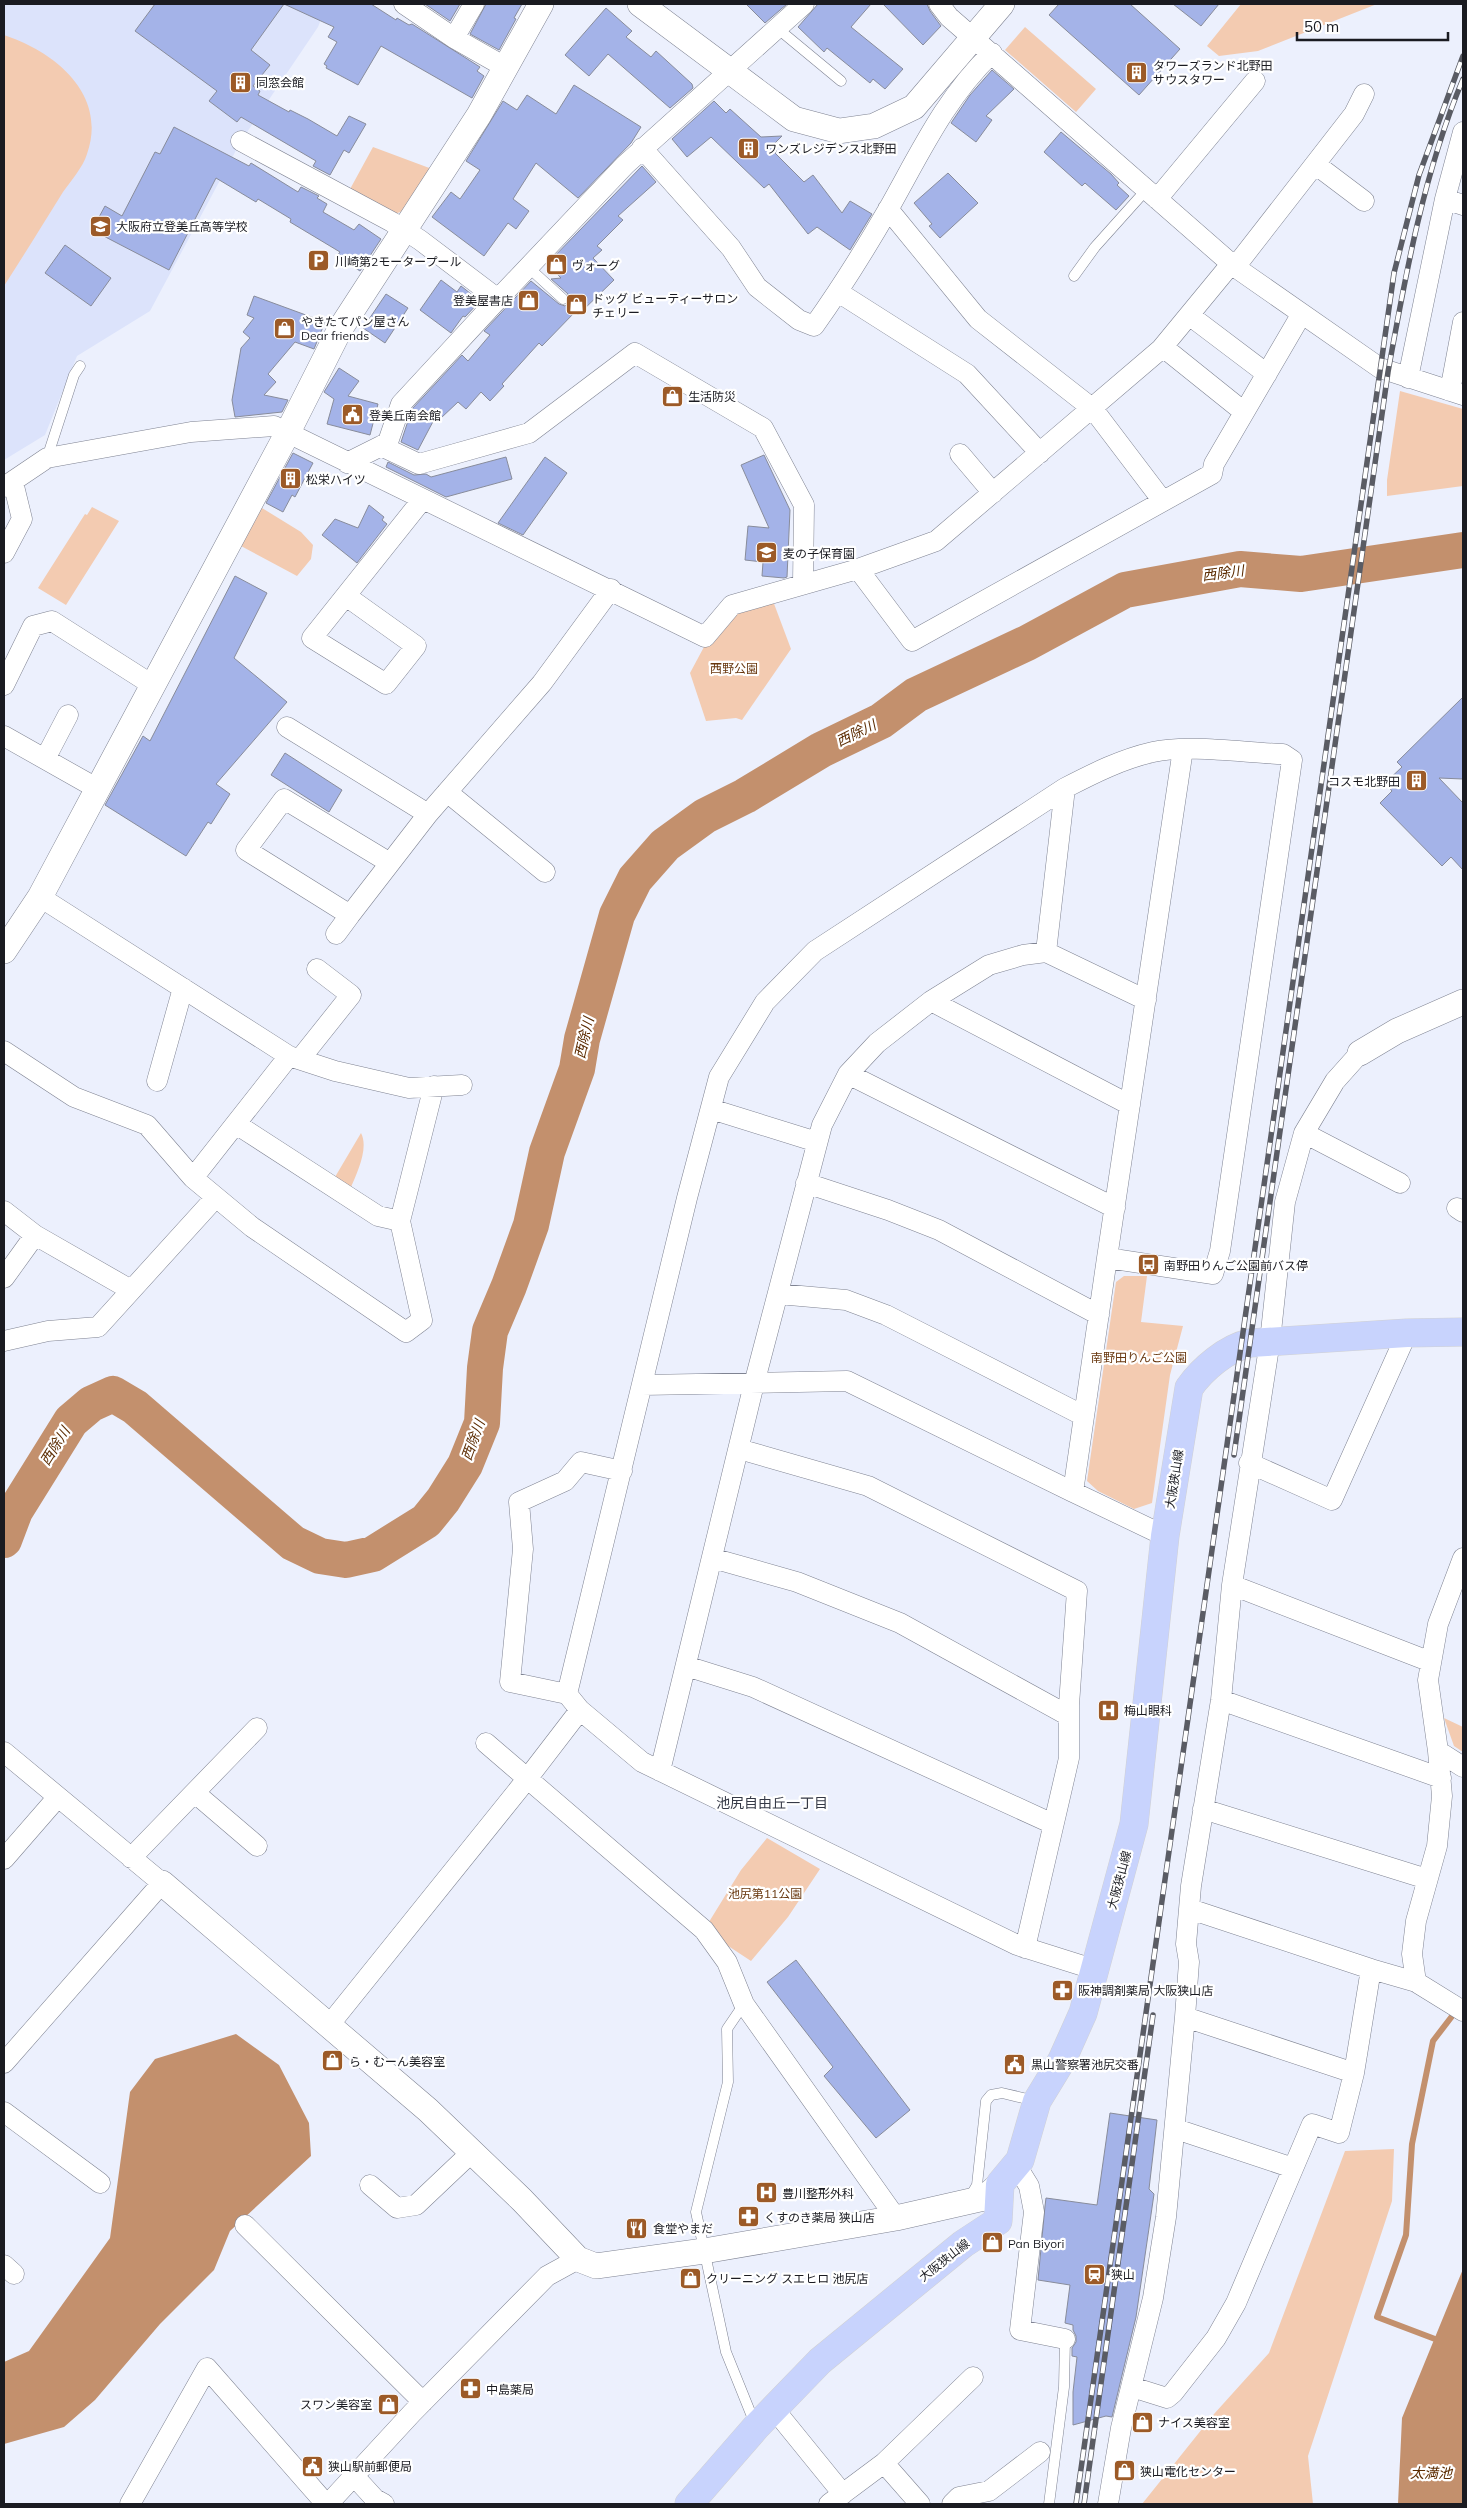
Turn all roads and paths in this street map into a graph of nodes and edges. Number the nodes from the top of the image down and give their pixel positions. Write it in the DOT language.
graph roads {
  1 [pos="404,4"];
  2 [pos="474,4"];
  3 [pos="541,4"];
  4 [pos="640,4"];
  5 [pos="939,4"];
  6 [pos="1002,4"];
  7 [pos="794,7"];
  8 [pos="777,28"];
  9 [pos="454,38"];
  10 [pos="983,46"];
  11 [pos="505,67"];
  12 [pos="728,72"];
  13 [pos="841,81"];
  14 [pos="1255,81"];
  15 [pos="1364,94"];
  16 [pos="1463,132"];
  17 [pos="241,141"];
  18 [pos="642,148"];
  19 [pos="1315,164"];
  20 [pos="1152,194"];
  21 [pos="1364,201"];
  22 [pos="1454,202"];
  23 [pos="888,210"];
  24 [pos="404,230"];
  25 [pos="1233,266"];
  26 [pos="528,267"];
  27 [pos="1074,276"];
  28 [pos="838,292"];
  29 [pos="563,298"];
  30 [pos="498,300"];
  31 [pos="1189,315"];
  32 [pos="1301,315"];
  33 [pos="1463,322"];
  34 [pos="1163,347"];
  35 [pos="80,366"];
  36 [pos="1267,374"];
  37 [pos="1408,378"];
  38 [pos="1456,393"];
  39 [pos="1093,409"];
  40 [pos="1244,412"];
  41 [pos="287,434"];
  42 [pos="381,446"];
  43 [pos="1040,453"];
  44 [pos="960,454"];
  45 [pos="47,458"];
  46 [pos="347,464"];
  47 [pos="9,485"];
  48 [pos="993,493"];
  49 [pos="422,500"];
  50 [pos="1162,500"];
  51 [pos="4,553"];
  52 [pos="858,569"];
  53 [pos="803,584"];
  54 [pos="611,589"];
  55 [pos="346,596"];
  56 [pos="4,685"];
  57 [pos="154,686"];
  58 [pos="68,715"];
  59 [pos="288,727"];
  60 [pos="4,736"];
  61 [pos="1183,749"];
  62 [pos="45,759"];
  63 [pos="1065,788"];
  64 [pos="98,789"];
  65 [pos="447,792"];
  66 [pos="428,814"];
  67 [pos="390,863"];
  68 [pos="545,872"];
  69 [pos="40,897"];
  70 [pos="350,915"];
  71 [pos="336,934"];
  72 [pos="4,951"];
  73 [pos="1046,952"];
  74 [pos="317,969"];
  75 [pos="183,988"];
  76 [pos="1146,1000"];
  77 [pos="931,1001"];
  78 [pos="1463,1002"];
  79 [pos="4,1052"];
  80 [pos="1360,1053"];
  81 [pos="295,1058"];
  82 [pos="848,1074"];
  83 [pos="157,1081"];
  84 [pos="462,1085"];
  85 [pos="434,1086"];
  86 [pos="1130,1105"];
  87 [pos="711,1109"];
  88 [pos="236,1124"];
  89 [pos="1304,1133"];
  90 [pos="817,1142"];
  91 [pos="194,1178"];
  92 [pos="806,1183"];
  93 [pos="1400,1183"];
  94 [pos="216,1197"];
  95 [pos="1115,1208"];
  96 [pos="4,1211"];
  97 [pos="400,1221"];
  98 [pos="35,1235"];
  99 [pos="1107,1258"];
  100 [pos="4,1278"];
  101 [pos="131,1290"];
  102 [pos="778,1294"];
  103 [pos="1099,1315"];
  104 [pos="1463,1332"];
  105 [pos="1407,1333"];
  106 [pos="4,1341"];
  107 [pos="1270,1341"];
  108 [pos="754,1384"];
  109 [pos="643,1385"];
  110 [pos="1084,1416"];
  111 [pos="739,1449"];
  112 [pos="1249,1463"];
  113 [pos="622,1471"];
  114 [pos="1073,1492"];
  115 [pos="1165,1536"];
  116 [pos="712,1558"];
  117 [pos="1463,1558"];
  118 [pos="1232,1585"];
  119 [pos="1431,1662"];
  120 [pos="686,1666"];
  121 [pos="567,1694"];
  122 [pos="1221,1700"];
  123 [pos="580,1710"];
  124 [pos="1069,1716"];
  125 [pos="257,1728"];
  126 [pos="486,1743"];
  127 [pos="1438,1751"];
  128 [pos="4,1752"];
  129 [pos="1463,1768"];
  130 [pos="660,1770"];
  131 [pos="1441,1778"];
  132 [pos="527,1780"];
  133 [pos="195,1793"];
  134 [pos="57,1798"];
  135 [pos="1203,1809"];
  136 [pos="1053,1824"];
  137 [pos="257,1846"];
  138 [pos="131,1858"];
  139 [pos="4,1859"];
  140 [pos="1427,1879"];
  141 [pos="162,1883"];
  142 [pos="1190,1909"];
  143 [pos="1025,1948"];
  144 [pos="1371,1969"];
  145 [pos="1093,1970"];
  146 [pos="1416,1982"];
  147 [pos="744,2004"];
  148 [pos="1463,2011"];
  149 [pos="1185,2017"];
  150 [pos="330,2024"];
  151 [pos="4,2063"];
  152 [pos="1354,2073"];
  153 [pos="1037,2101"];
  154 [pos="4,2112"];
  155 [pos="1176,2129"];
  156 [pos="472,2152"];
  157 [pos="1293,2168"];
  158 [pos="1008,2174"];
  159 [pos="100,2183"];
  160 [pos="370,2185"];
  161 [pos="968,2202"];
  162 [pos="896,2218"];
  163 [pos="245,2225"];
  164 [pos="704,2251"];
  165 [pos="578,2259"];
  166 [pos="1065,2339"];
  167 [pos="973,2377"];
  168 [pos="1132,2386"];
  169 [pos="423,2402"];
  170 [pos="765,2418"];
  171 [pos="1040,2452"];
  172 [pos="884,2464"];
  173 [pos="354,2476"];
  174 [pos="836,2499"];
  175 [pos="130,2504"];
  176 [pos="327,2504"];
  177 [pos="384,2504"];
  178 [pos="689,2504"];
  179 [pos="920,2504"];
  180 [pos="952,2504"];
  181 [pos="1049,2504"];
  182 [pos="1108,2504"];
  1 -- 9 [label="street"];
  2 -- 9 [label="street"];
  3 -- 11 [label="street"];
  4 -- 12 [label="street"];
  5 -- 10 [label="street"];
  6 -- 10 [label="street"];
  7 -- 8 [label="street"];
  8 -- 12 [label="street"];
  8 -- 13 [label="lane"];
  9 -- 11 [label="street"];
  10 -- 12 [label="street"];
  10 -- 20 [label="street"];
  10 -- 23 [label="street"];
  11 -- 24 [label="street"];
  12 -- 18 [label="street"];
  14 -- 20 [label="street"];
  15 -- 19 [label="street"];
  16 -- 22 [label="street"];
  17 -- 24 [label="street"];
  18 -- 26 [label="street"];
  18 -- 28 [label="street"];
  19 -- 21 [label="street"];
  19 -- 25 [label="street"];
  20 -- 25 [label="street"];
  20 -- 27 [label="lane"];
  22 -- 37 [label="street"];
  23 -- 28 [label="street"];
  23 -- 39 [label="street"];
  24 -- 30 [label="street"];
  24 -- 41 [label="street"];
  25 -- 31 [label="street"];
  25 -- 32 [label="street"];
  26 -- 29 [label="lane"];
  26 -- 30 [label="street"];
  28 -- 43 [label="street"];
  30 -- 42 [label="street"];
  31 -- 34 [label="street"];
  31 -- 36 [label="street"];
  32 -- 36 [label="street"];
  32 -- 37 [label="street"];
  33 -- 38 [label="street"];
  34 -- 39 [label="street"];
  34 -- 40 [label="street"];
  35 -- 45 [label="lane"];
  36 -- 40 [label="street"];
  37 -- 38 [label="street"];
  39 -- 43 [label="street"];
  39 -- 50 [label="street"];
  40 -- 50 [label="street"];
  41 -- 45 [label="street"];
  41 -- 46 [label="street"];
  41 -- 57 [label="street"];
  42 -- 46 [label="street"];
  42 -- 53 [label="street"];
  43 -- 48 [label="street"];
  44 -- 48 [label="street"];
  45 -- 47 [label="street"];
  46 -- 49 [label="street"];
  47 -- 51 [label="street"];
  48 -- 52 [label="street"];
  49 -- 54 [label="street"];
  49 -- 55 [label="street"];
  50 -- 52 [label="street"];
  52 -- 53 [label="street"];
  53 -- 54 [label="street"];
  54 -- 65 [label="street"];
  55 -- 55 [label="street"];
  56 -- 57 [label="street"];
  57 -- 64 [label="street"];
  58 -- 62 [label="street"];
  59 -- 66 [label="street"];
  60 -- 62 [label="street"];
  61 -- 63 [label="street"];
  61 -- 76 [label="street"];
  61 -- 99 [label="street"];
  62 -- 64 [label="street"];
  63 -- 73 [label="street"];
  63 -- 87 [label="street"];
  64 -- 69 [label="street"];
  65 -- 66 [label="street"];
  65 -- 68 [label="street"];
  66 -- 67 [label="street"];
  67 -- 70 [label="street"];
  67 -- 70 [label="street"];
  69 -- 72 [label="street"];
  69 -- 75 [label="street"];
  70 -- 71 [label="street"];
  73 -- 76 [label="street"];
  73 -- 77 [label="street"];
  74 -- 81 [label="street"];
  75 -- 81 [label="street"];
  75 -- 83 [label="street"];
  76 -- 86 [label="street"];
  77 -- 82 [label="street"];
  77 -- 86 [label="street"];
  78 -- 80 [label="street"];
  79 -- 91 [label="street"];
  80 -- 89 [label="street"];
  81 -- 85 [label="street"];
  81 -- 88 [label="street"];
  82 -- 90 [label="street"];
  82 -- 95 [label="street"];
  84 -- 85 [label="street"];
  85 -- 97 [label="street"];
  86 -- 95 [label="street"];
  87 -- 90 [label="street"];
  87 -- 109 [label="street"];
  88 -- 91 [label="street"];
  88 -- 97 [label="street"];
  89 -- 93 [label="street"];
  89 -- 107 [label="street"];
  90 -- 92 [label="street"];
  91 -- 94 [label="street"];
  92 -- 102 [label="street"];
  92 -- 103 [label="street"];
  94 -- 97 [label="street"];
  94 -- 101 [label="street"];
  95 -- 99 [label="street"];
  96 -- 98 [label="street"];
  98 -- 100 [label="street"];
  98 -- 101 [label="street"];
  99 -- 103 [label="street"];
  101 -- 106 [label="street"];
  102 -- 108 [label="street"];
  102 -- 110 [label="street"];
  103 -- 110 [label="street"];
  104 -- 105 [label="main road, 大阪狭山線"];
  105 -- 107 [label="main road, 大阪狭山線"];
  105 -- 112 [label="street"];
  107 -- 112 [label="street"];
  107 -- 115 [label="main road, 大阪狭山線"];
  108 -- 109 [label="street"];
  108 -- 111 [label="street"];
  108 -- 114 [label="street"];
  109 -- 113 [label="street"];
  110 -- 114 [label="street"];
  111 -- 116 [label="street"];
  111 -- 124 [label="street"];
  112 -- 118 [label="street"];
  113 -- 121 [label="street"];
  113 -- 121 [label="street"];
  114 -- 115 [label="street"];
  115 -- 145 [label="main road, 大阪狭山線"];
  116 -- 120 [label="street"];
  116 -- 124 [label="street"];
  117 -- 119 [label="street"];
  118 -- 119 [label="street"];
  118 -- 122 [label="street"];
  119 -- 127 [label="street"];
  120 -- 130 [label="street"];
  120 -- 136 [label="street"];
  121 -- 123 [label="street"];
  122 -- 131 [label="street"];
  122 -- 135 [label="street"];
  123 -- 130 [label="street"];
  123 -- 132 [label="street"];
  124 -- 136 [label="street"];
  125 -- 133 [label="street"];
  126 -- 132 [label="street"];
  127 -- 129 [label="street"];
  127 -- 131 [label="street"];
  128 -- 134 [label="street"];
  130 -- 143 [label="street"];
  131 -- 140 [label="street"];
  132 -- 147 [label="street"];
  132 -- 150 [label="street"];
  133 -- 137 [label="street"];
  133 -- 138 [label="street"];
  134 -- 138 [label="street"];
  134 -- 139 [label="street"];
  135 -- 140 [label="street"];
  135 -- 142 [label="street"];
  136 -- 143 [label="street"];
  138 -- 141 [label="street"];
  140 -- 146 [label="street"];
  141 -- 150 [label="street"];
  141 -- 151 [label="street"];
  142 -- 144 [label="street"];
  142 -- 149 [label="street"];
  143 -- 145 [label="street"];
  144 -- 146 [label="street"];
  144 -- 152 [label="street"];
  145 -- 153 [label="main road, 大阪狭山線"];
  146 -- 148 [label="street"];
  147 -- 162 [label="street"];
  147 -- 164 [label="lane"];
  149 -- 152 [label="street"];
  149 -- 155 [label="street"];
  150 -- 156 [label="street"];
  152 -- 157 [label="street"];
  153 -- 158 [label="main road, 大阪狭山線"];
  153 -- 161 [label="lane"];
  154 -- 159 [label="street"];
  155 -- 157 [label="street"];
  155 -- 168 [label="street"];
  156 -- 160 [label="street"];
  156 -- 165 [label="street"];
  157 -- 168 [label="street"];
  158 -- 161 [label="street"];
  158 -- 166 [label="street"];
  158 -- 170 [label="main road, 大阪狭山線"];
  161 -- 162 [label="street"];
  162 -- 164 [label="street"];
  163 -- 169 [label="street"];
  164 -- 165 [label="street"];
  164 -- 170 [label="lane"];
  165 -- 169 [label="street"];
  166 -- 181 [label="lane"];
  167 -- 172 [label="street"];
  168 -- 182 [label="street"];
  169 -- 173 [label="street"];
  170 -- 174 [label="street"];
  170 -- 178 [label="main road, 大阪狭山線"];
  171 -- 180 [label="street"];
  172 -- 174 [label="street"];
  172 -- 179 [label="street"];
  173 -- 176 [label="street"];
  173 -- 177 [label="street"];
  175 -- 176 [label="street"];
}
